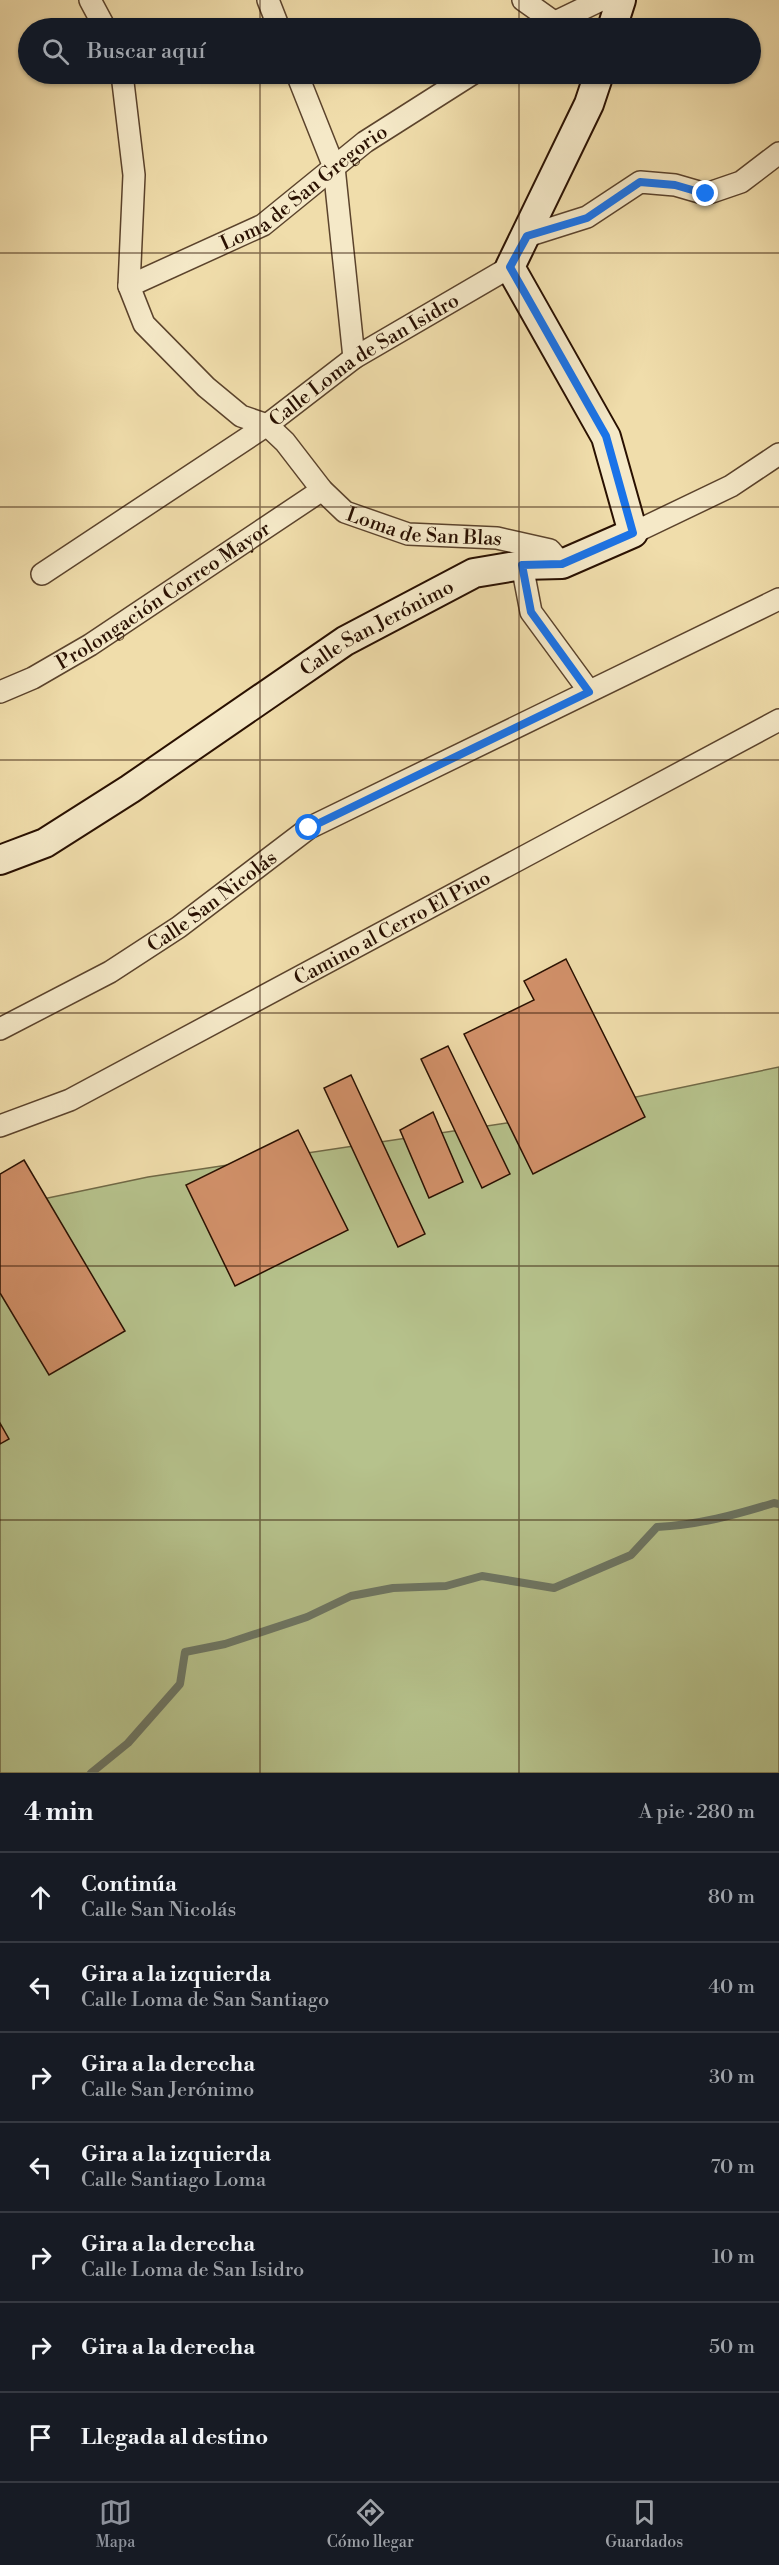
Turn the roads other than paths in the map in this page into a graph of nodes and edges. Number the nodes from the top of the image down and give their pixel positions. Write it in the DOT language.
graph roads {
  1 [pos="90,0"];
  2 [pos="268,0"];
  3 [pos="523,0"];
  4 [pos="601,0"];
  5 [pos="621,0"];
  6 [pos="100,18"];
  7 [pos="275,18"];
  8 [pos="541,18"];
  9 [pos="563,18"];
  10 [pos="615,18"];
  11 [pos="123,84"];
  12 [pos="301,84"];
  13 [pos="456,84"];
  14 [pos="596,84"];
  15 [pos="779,153"];
  16 [pos="334,167"];
  17 [pos="527,236"];
  18 [pos="510,267"];
  19 [pos="129,285"];
  20 [pos="354,358"];
  21 [pos="267,425"];
  22 [pos="779,454"];
  23 [pos="322,490"];
  24 [pos="633,533"];
  25 [pos="562,564"];
  26 [pos="522,565"];
  27 [pos="42,574"];
  28 [pos="779,599"];
  29 [pos="0,692"];
  30 [pos="589,692"];
  31 [pos="779,720"];
  32 [pos="0,860"];
  33 [pos="0,1029"];
  34 [pos="0,1126"];
  1 -- 6 [label="street"];
  2 -- 7 [label="street"];
  3 -- 8 [label="street"];
  4 -- 9 [label="street"];
  5 -- 10 [label="main road"];
  11 -- 19 [label="street, Loma de San Blas"];
  12 -- 16 [label="street"];
  13 -- 16 [label="street, Loma de San Gregorio"];
  14 -- 17 [label="main road"];
  15 -- 17 [label="street"];
  16 -- 19 [label="street, Loma de San Gregorio"];
  16 -- 20 [label="street"];
  17 -- 18 [label="main road"];
  18 -- 20 [label="street, Calle Loma de San Isidro"];
  18 -- 24 [label="main road"];
  19 -- 21 [label="street, Loma de San Blas"];
  20 -- 21 [label="street, Calle Loma de San Isidro"];
  21 -- 23 [label="street, Loma de San Blas"];
  21 -- 27 [label="street, Calle Loma de San Isidro"];
  22 -- 24 [label="street, Calle San Jerónimo"];
  23 -- 25 [label="street, Loma de San Blas"];
  23 -- 29 [label="street, Prolongación Correo Mayor"];
  24 -- 25 [label="main road, Calle San Jerónimo"];
  25 -- 26 [label="main road, Calle San Jerónimo"];
  26 -- 30 [label="street"];
  26 -- 32 [label="main road, Calle San Jerónimo"];
  28 -- 30 [label="street, Calle San Nicolás"];
  30 -- 33 [label="street, Calle San Nicolás"];
  31 -- 34 [label="street, Camino al Cerro El Pino"];
}
